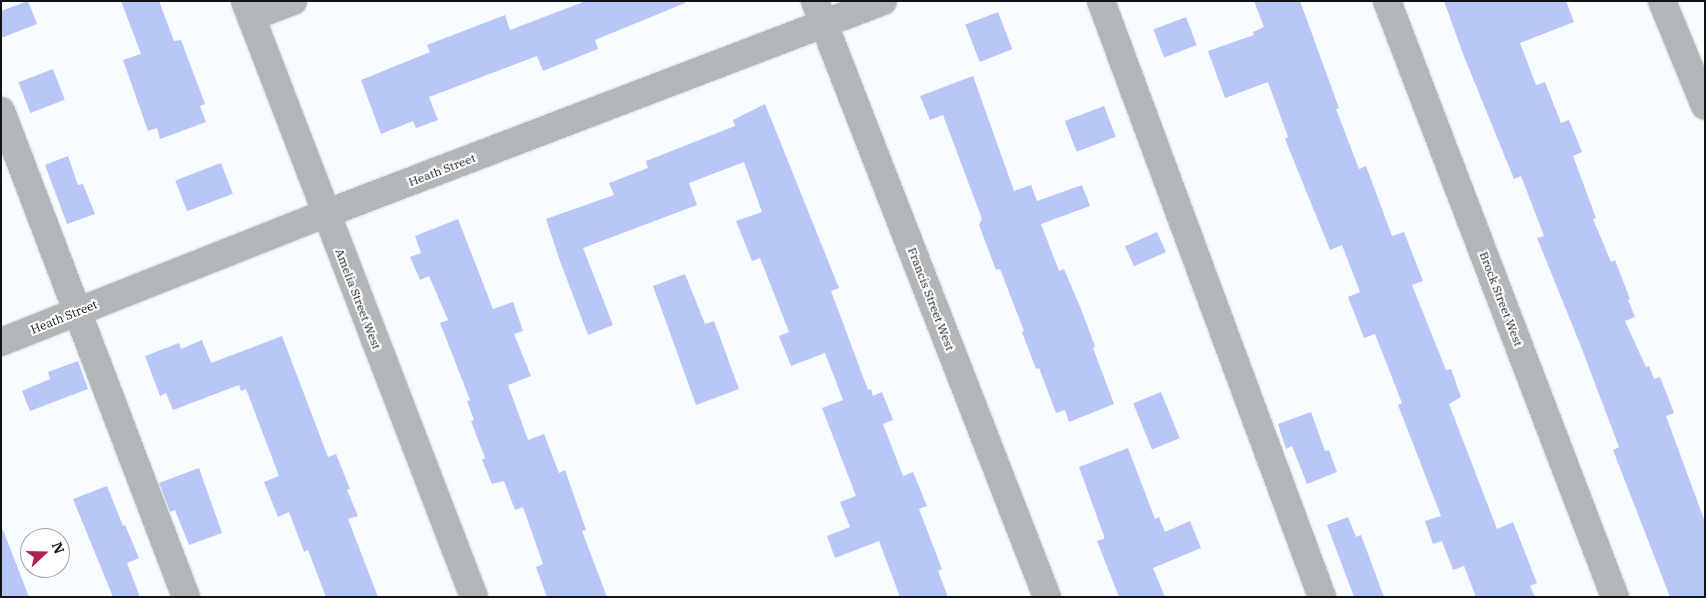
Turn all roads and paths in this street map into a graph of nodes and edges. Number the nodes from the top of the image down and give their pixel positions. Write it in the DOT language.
graph roads {
  1 [pos="292,1"];
  2 [pos="883,1"];
  3 [pos="1101,1"];
  4 [pos="1387,1"];
  5 [pos="1662,1"];
  6 [pos="248,9"];
  7 [pos="820,12"];
  8 [pos="1705,106"];
  9 [pos="1,111"];
  10 [pos="325,214"];
  11 [pos="77,311"];
  12 [pos="1,342"];
  13 [pos="186,597"];
  14 [pos="474,597"];
  15 [pos="1047,597"];
  16 [pos="1322,597"];
  17 [pos="1615,597"];
  1 -- 6 [label="street"];
  2 -- 7 [label="street, Heath Street"];
  3 -- 16 [label="street"];
  4 -- 17 [label="street, Brock Street West"];
  5 -- 8 [label="street"];
  6 -- 10 [label="street, Amelia Street West"];
  7 -- 10 [label="street, Heath Street"];
  7 -- 15 [label="street, Francis Street West"];
  9 -- 11 [label="street"];
  10 -- 11 [label="street, Heath Street"];
  10 -- 14 [label="street, Amelia Street West"];
  11 -- 12 [label="street, Heath Street"];
  11 -- 13 [label="street"];
}
